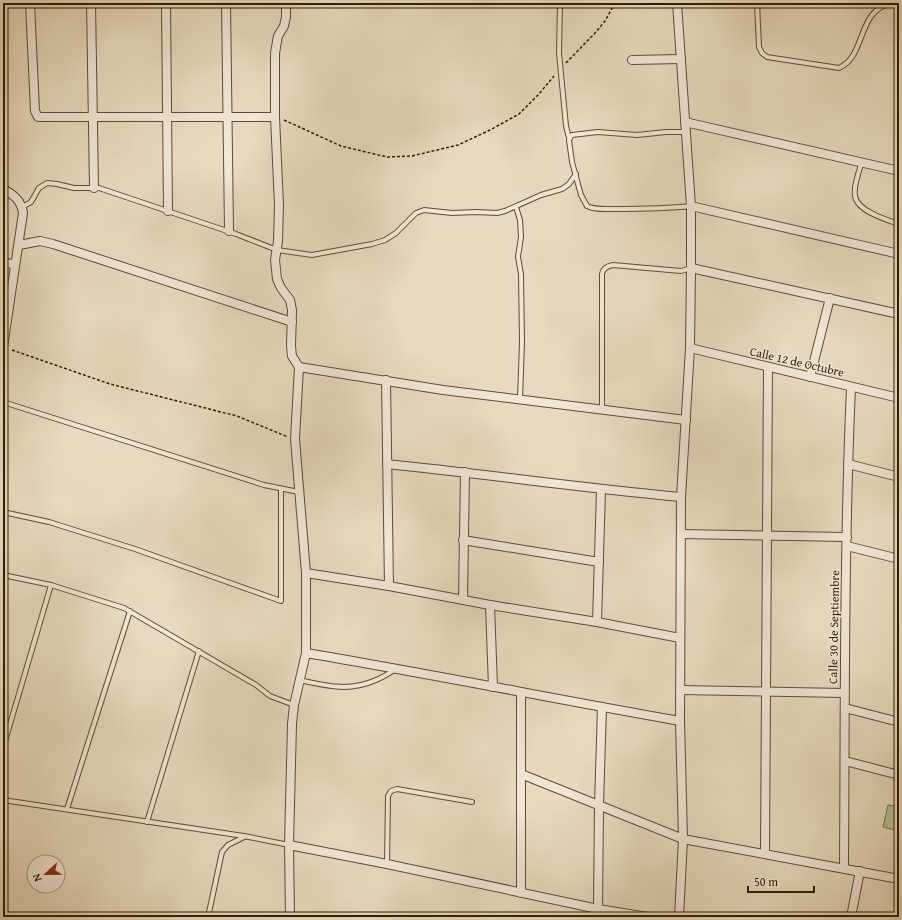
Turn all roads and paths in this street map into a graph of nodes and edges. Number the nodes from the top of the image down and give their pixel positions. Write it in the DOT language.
graph roads {
  1 [pos="30,3"];
  2 [pos="91,3"];
  3 [pos="166,3"];
  4 [pos="226,3"];
  5 [pos="286,3"];
  6 [pos="560,3"];
  7 [pos="616,3"];
  8 [pos="677,3"];
  9 [pos="757,3"];
  10 [pos="893,3"];
  11 [pos="681,59"];
  12 [pos="632,60"];
  13 [pos="560,69"];
  14 [pos="275,116"];
  15 [pos="93,117"];
  16 [pos="167,117"];
  17 [pos="228,118"];
  18 [pos="685,122"];
  19 [pos="685,132"];
  20 [pos="569,138"];
  21 [pos="862,162"];
  22 [pos="899,171"];
  23 [pos="576,174"];
  24 [pos="94,188"];
  25 [pos="3,190"];
  26 [pos="691,206"];
  27 [pos="516,207"];
  28 [pos="22,208"];
  29 [pos="168,211"];
  30 [pos="899,224"];
  31 [pos="229,231"];
  32 [pos="19,245"];
  33 [pos="277,250"];
  34 [pos="899,254"];
  35 [pos="3,263"];
  36 [pos="15,264"];
  37 [pos="691,268"];
  38 [pos="830,298"];
  39 [pos="899,314"];
  40 [pos="292,322"];
  41 [pos="3,346"];
  42 [pos="690,348"];
  43 [pos="299,367"];
  44 [pos="768,367"];
  45 [pos="810,377"];
  46 [pos="386,380"];
  47 [pos="851,387"];
  48 [pos="899,398"];
  49 [pos="520,400"];
  50 [pos="3,402"];
  51 [pos="602,410"];
  52 [pos="686,420"];
  53 [pos="295,439"];
  54 [pos="387,464"];
  55 [pos="848,464"];
  56 [pos="465,472"];
  57 [pos="899,477"];
  58 [pos="281,489"];
  59 [pos="601,490"];
  60 [pos="300,492"];
  61 [pos="681,497"];
  62 [pos="3,512"];
  63 [pos="681,534"];
  64 [pos="768,536"];
  65 [pos="847,537"];
  66 [pos="463,540"];
  67 [pos="847,546"];
  68 [pos="899,559"];
  69 [pos="599,562"];
  70 [pos="306,573"];
  71 [pos="3,575"];
  72 [pos="51,585"];
  73 [pos="389,586"];
  74 [pos="463,600"];
  75 [pos="490,605"];
  76 [pos="130,611"];
  77 [pos="597,622"];
  78 [pos="680,638"];
  79 [pos="199,651"];
  80 [pos="306,653"];
  81 [pos="396,668"];
  82 [pos="298,680"];
  83 [pos="493,687"];
  84 [pos="680,690"];
  85 [pos="766,691"];
  86 [pos="520,692"];
  87 [pos="844,693"];
  88 [pos="294,705"];
  89 [pos="602,707"];
  90 [pos="845,708"];
  91 [pos="680,721"];
  92 [pos="899,722"];
  93 [pos="3,748"];
  94 [pos="845,761"];
  95 [pos="521,774"];
  96 [pos="899,774"];
  97 [pos="3,800"];
  98 [pos="472,802"];
  99 [pos="599,805"];
  100 [pos="67,809"];
  101 [pos="147,822"];
  102 [pos="244,836"];
  103 [pos="683,839"];
  104 [pos="289,845"];
  105 [pos="765,854"];
  106 [pos="387,864"];
  107 [pos="844,868"];
  108 [pos="860,872"];
  109 [pos="899,879"];
  110 [pos="521,893"];
  111 [pos="598,909"];
  112 [pos="60,915"];
  113 [pos="71,917"];
  114 [pos="208,917"];
  115 [pos="290,917"];
  116 [pos="648,917"];
  117 [pos="679,917"];
  118 [pos="851,917"];
  1 -- 15 [label="street"];
  2 -- 15 [label="street"];
  3 -- 16 [label="street"];
  4 -- 17 [label="street"];
  5 -- 14 [label="street"];
  6 -- 13 [label="lane"];
  7 -- 13 [label="path"];
  8 -- 11 [label="street"];
  9 -- 10 [label="lane"];
  11 -- 12 [label="street"];
  11 -- 18 [label="street"];
  13 -- 14 [label="path"];
  13 -- 20 [label="lane"];
  14 -- 17 [label="street"];
  14 -- 33 [label="street"];
  15 -- 16 [label="street"];
  15 -- 24 [label="street"];
  16 -- 17 [label="street"];
  16 -- 29 [label="street"];
  17 -- 31 [label="street"];
  18 -- 19 [label="street"];
  18 -- 21 [label="street"];
  19 -- 20 [label="lane"];
  19 -- 26 [label="street"];
  20 -- 23 [label="lane"];
  21 -- 22 [label="street"];
  21 -- 30 [label="lane"];
  23 -- 26 [label="lane"];
  23 -- 27 [label="lane"];
  24 -- 28 [label="lane"];
  24 -- 29 [label="lane"];
  25 -- 28 [label="street"];
  26 -- 34 [label="street"];
  26 -- 37 [label="street"];
  27 -- 33 [label="lane"];
  27 -- 49 [label="lane"];
  28 -- 32 [label="street"];
  29 -- 31 [label="lane"];
  31 -- 33 [label="lane"];
  32 -- 36 [label="street"];
  32 -- 40 [label="street"];
  33 -- 40 [label="street"];
  35 -- 36 [label="street"];
  36 -- 41 [label="street"];
  37 -- 38 [label="street"];
  37 -- 42 [label="street"];
  37 -- 51 [label="lane"];
  38 -- 39 [label="street"];
  38 -- 45 [label="street"];
  40 -- 43 [label="street"];
  41 -- 53 [label="path"];
  42 -- 44 [label="street, Calle 12 de Octubre"];
  42 -- 52 [label="street"];
  43 -- 46 [label="street"];
  43 -- 53 [label="street"];
  44 -- 45 [label="street, Calle 12 de Octubre"];
  44 -- 64 [label="street"];
  45 -- 47 [label="street, Calle 12 de Octubre"];
  46 -- 49 [label="street"];
  46 -- 54 [label="street"];
  47 -- 48 [label="street, Calle 12 de Octubre"];
  47 -- 55 [label="street, Calle 30 de Septiembre"];
  49 -- 51 [label="street"];
  50 -- 58 [label="lane"];
  51 -- 52 [label="street"];
  52 -- 61 [label="street"];
  53 -- 60 [label="street"];
  54 -- 56 [label="street"];
  54 -- 73 [label="street"];
  55 -- 57 [label="street"];
  55 -- 65 [label="street, Calle 30 de Septiembre"];
  56 -- 59 [label="street"];
  56 -- 66 [label="street"];
  58 -- 60 [label="lane"];
  58 -- 62 [label="lane"];
  59 -- 61 [label="street"];
  59 -- 69 [label="street"];
  60 -- 70 [label="street"];
  61 -- 63 [label="street"];
  63 -- 64 [label="street"];
  63 -- 78 [label="street"];
  64 -- 65 [label="street"];
  64 -- 85 [label="street"];
  65 -- 67 [label="street, Calle 30 de Septiembre"];
  66 -- 69 [label="street"];
  66 -- 74 [label="street"];
  67 -- 68 [label="street"];
  67 -- 87 [label="street, Calle 30 de Septiembre"];
  69 -- 77 [label="street"];
  70 -- 73 [label="street"];
  70 -- 80 [label="street"];
  71 -- 72 [label="lane"];
  72 -- 76 [label="lane"];
  72 -- 93 [label="lane"];
  73 -- 74 [label="street"];
  74 -- 75 [label="street"];
  75 -- 77 [label="street"];
  75 -- 83 [label="street"];
  76 -- 79 [label="lane"];
  76 -- 100 [label="lane"];
  77 -- 78 [label="street"];
  78 -- 84 [label="street"];
  79 -- 88 [label="lane"];
  79 -- 101 [label="lane"];
  80 -- 81 [label="street"];
  80 -- 82 [label="street"];
  81 -- 82 [label="lane"];
  81 -- 83 [label="street"];
  82 -- 88 [label="street"];
  83 -- 86 [label="street"];
  84 -- 85 [label="street"];
  84 -- 91 [label="street"];
  85 -- 87 [label="street"];
  85 -- 105 [label="street"];
  86 -- 89 [label="street"];
  86 -- 95 [label="street"];
  87 -- 90 [label="street, Calle 30 de Septiembre"];
  88 -- 104 [label="street"];
  89 -- 91 [label="street"];
  89 -- 99 [label="street"];
  90 -- 92 [label="street"];
  90 -- 94 [label="street, Calle 30 de Septiembre"];
  91 -- 103 [label="street"];
  94 -- 96 [label="street"];
  94 -- 107 [label="street, Calle 30 de Septiembre"];
  95 -- 99 [label="street"];
  95 -- 110 [label="street"];
  97 -- 100 [label="lane"];
  98 -- 106 [label="lane"];
  99 -- 103 [label="street"];
  99 -- 111 [label="street"];
  100 -- 101 [label="lane"];
  101 -- 102 [label="lane"];
  102 -- 104 [label="lane"];
  102 -- 114 [label="lane"];
  103 -- 105 [label="street"];
  103 -- 117 [label="street"];
  104 -- 106 [label="street"];
  104 -- 115 [label="street"];
  105 -- 107 [label="street"];
  106 -- 110 [label="street"];
  107 -- 108 [label="street"];
  108 -- 109 [label="street"];
  108 -- 118 [label="street"];
  110 -- 111 [label="street"];
  111 -- 116 [label="street"];
  112 -- 113 [label="lane"];
}
